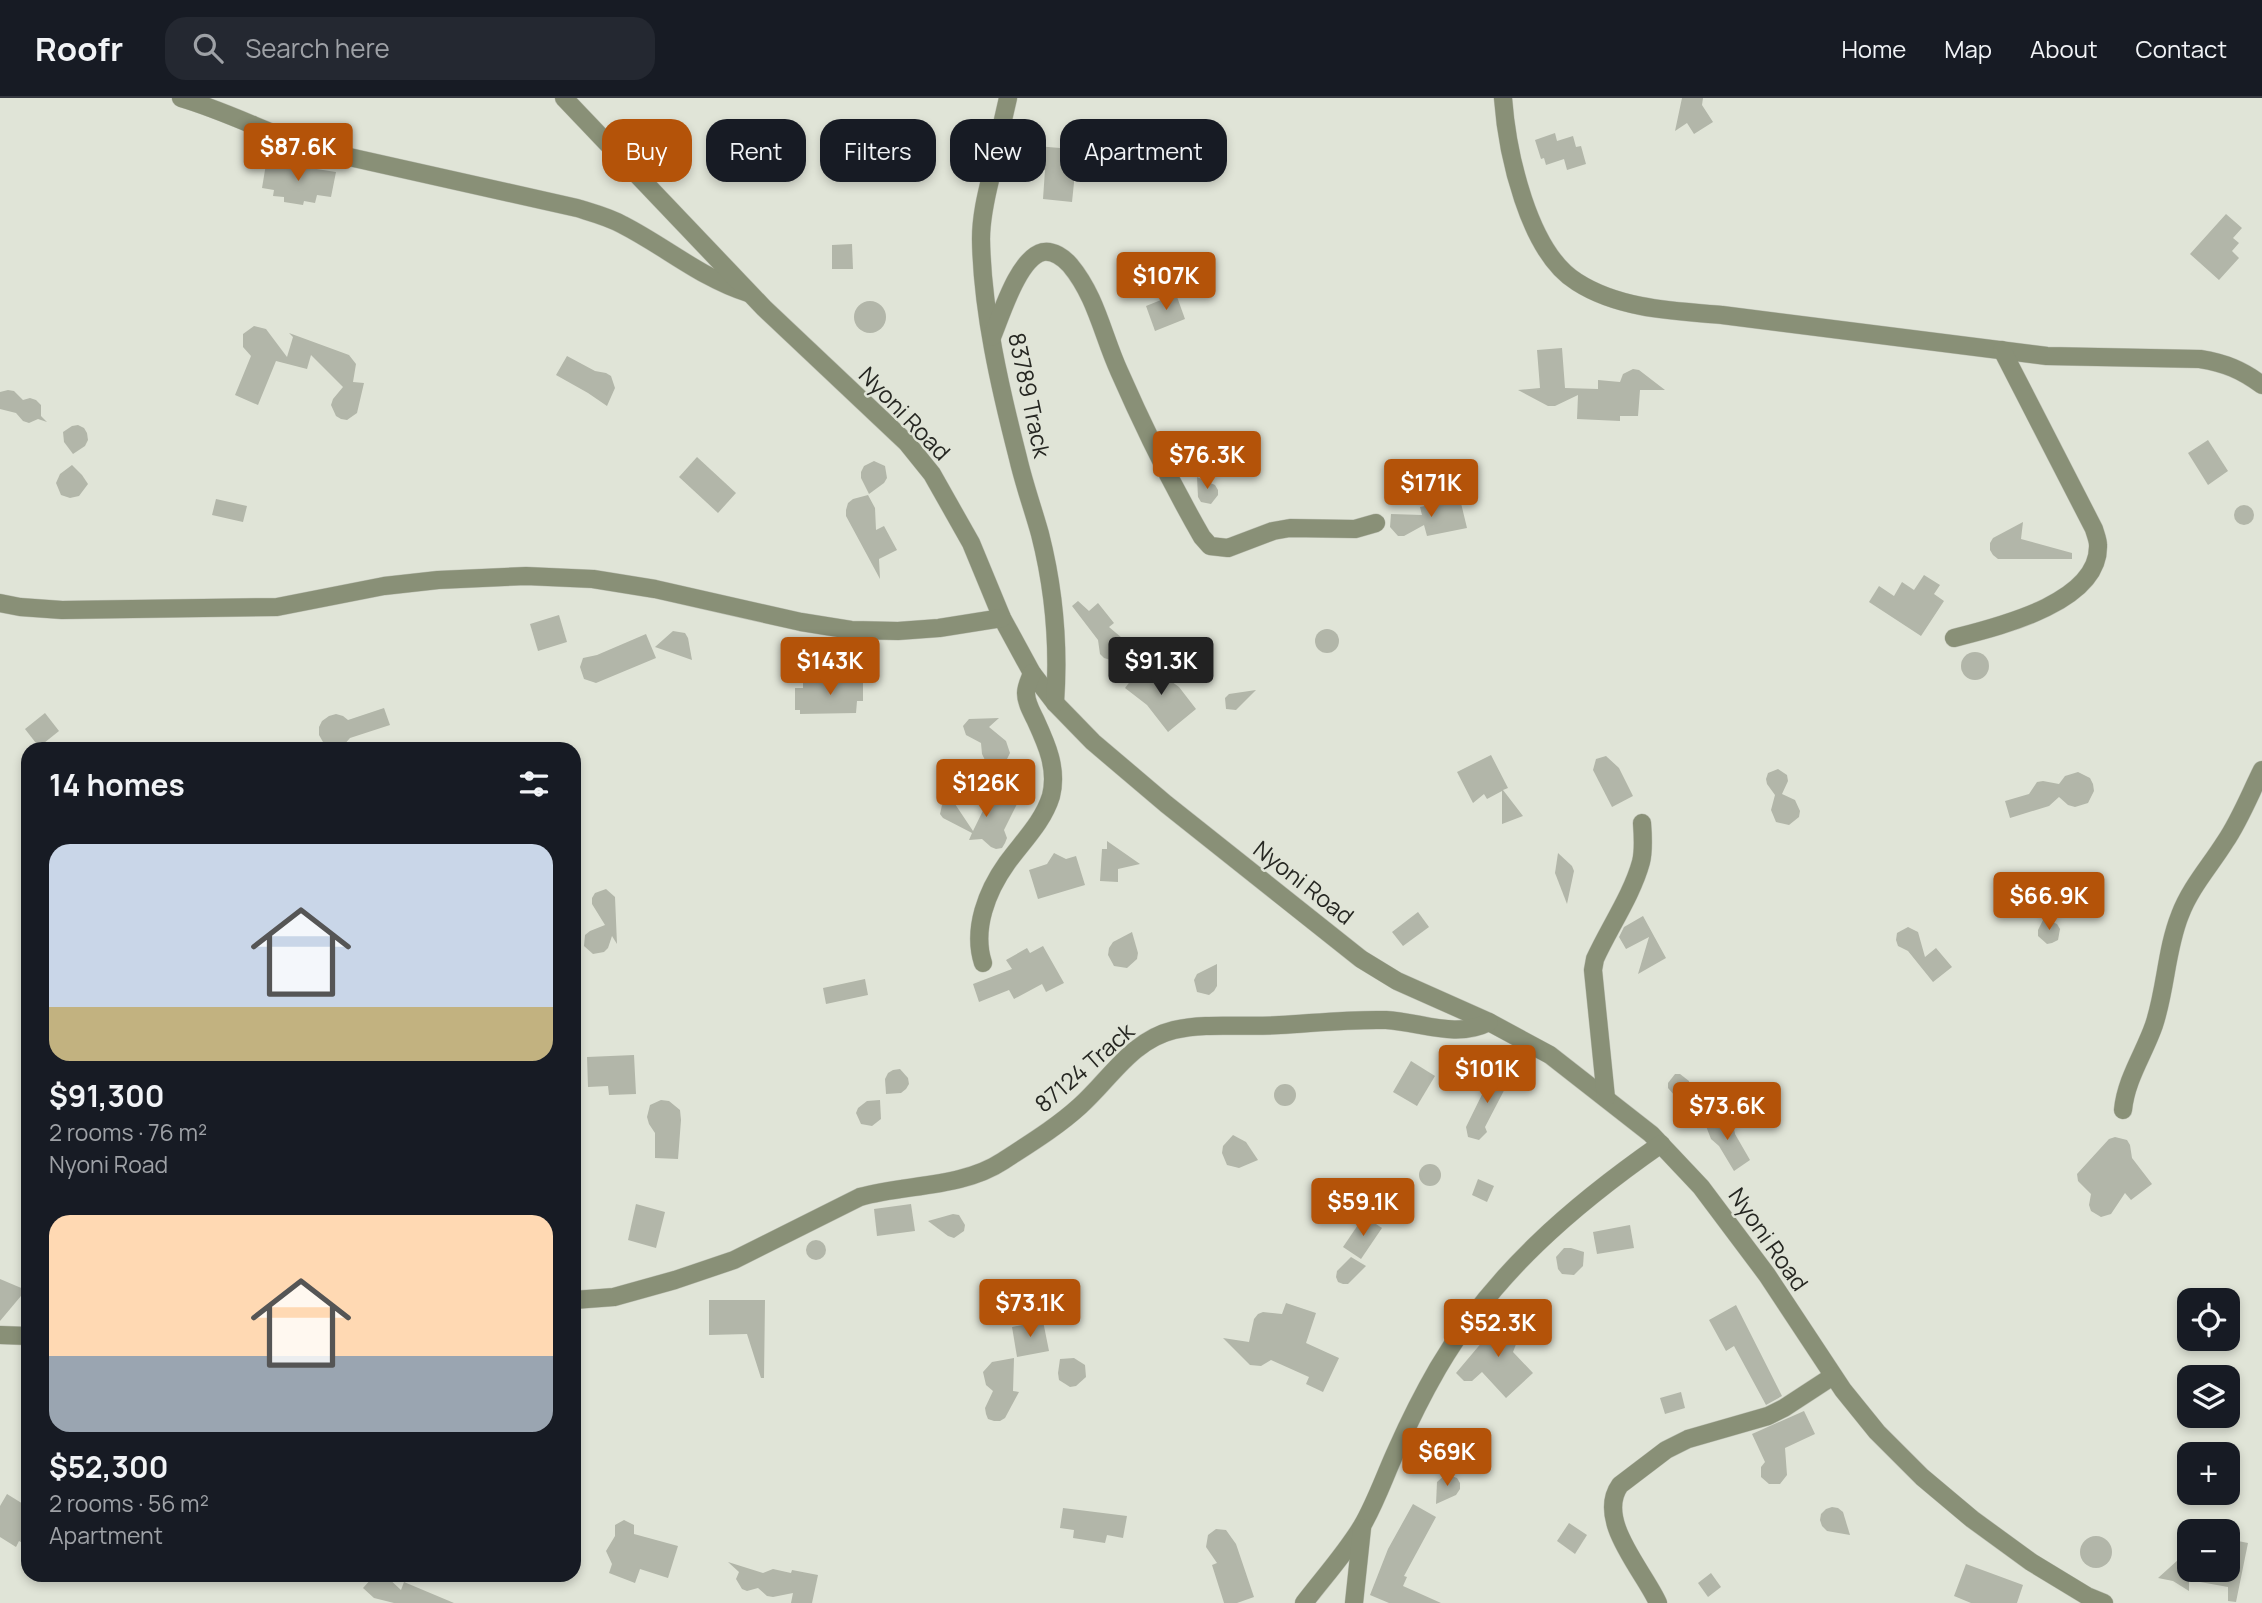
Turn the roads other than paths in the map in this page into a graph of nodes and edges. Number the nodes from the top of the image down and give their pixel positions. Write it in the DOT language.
graph roads {
  1 [pos="181,98"];
  2 [pos="564,98"];
  3 [pos="1007,98"];
  4 [pos="1503,98"];
  5 [pos="1518,98"];
  6 [pos="1505,126"];
  7 [pos="751,294"];
  8 [pos="992,337"];
  9 [pos="2002,350"];
  10 [pos="2262,385"];
  11 [pos="1376,523"];
  12 [pos="0,603"];
  13 [pos="1002,618"];
  14 [pos="1954,638"];
  15 [pos="1032,673"];
  16 [pos="1055,702"];
  17 [pos="2262,770"];
  18 [pos="1642,823"];
  19 [pos="984,963"];
  20 [pos="1489,1022"];
  21 [pos="1606,1098"];
  22 [pos="2123,1110"];
  23 [pos="1661,1144"];
  24 [pos="581,1299"];
  25 [pos="0,1335"];
  26 [pos="21,1336"];
  27 [pos="1833,1376"];
  28 [pos="1363,1525"];
  29 [pos="1304,1603"];
  30 [pos="1354,1603"];
  31 [pos="1658,1603"];
  32 [pos="2104,1603"];
  1 -- 7 [label="street"];
  2 -- 7 [label="street, Nyoni Road"];
  3 -- 8 [label="street, 83789 Track"];
  4 -- 6 [label="street"];
  5 -- 6 [label="street"];
  6 -- 9 [label="street"];
  7 -- 13 [label="street, Nyoni Road"];
  8 -- 11 [label="street"];
  8 -- 16 [label="street, 83789 Track"];
  9 -- 10 [label="street"];
  9 -- 14 [label="street"];
  12 -- 13 [label="street"];
  13 -- 15 [label="street, Nyoni Road"];
  15 -- 16 [label="street, Nyoni Road"];
  15 -- 19 [label="street"];
  16 -- 20 [label="street, Nyoni Road"];
  17 -- 22 [label="street"];
  18 -- 21 [label="street"];
  20 -- 21 [label="street, Nyoni Road"];
  20 -- 24 [label="street, 87124 Track"];
  21 -- 23 [label="street, Nyoni Road"];
  23 -- 27 [label="street, Nyoni Road"];
  23 -- 28 [label="street"];
  25 -- 26 [label="street"];
  27 -- 31 [label="street"];
  27 -- 32 [label="street, Nyoni Road"];
  28 -- 29 [label="street"];
  28 -- 30 [label="street"];
}
